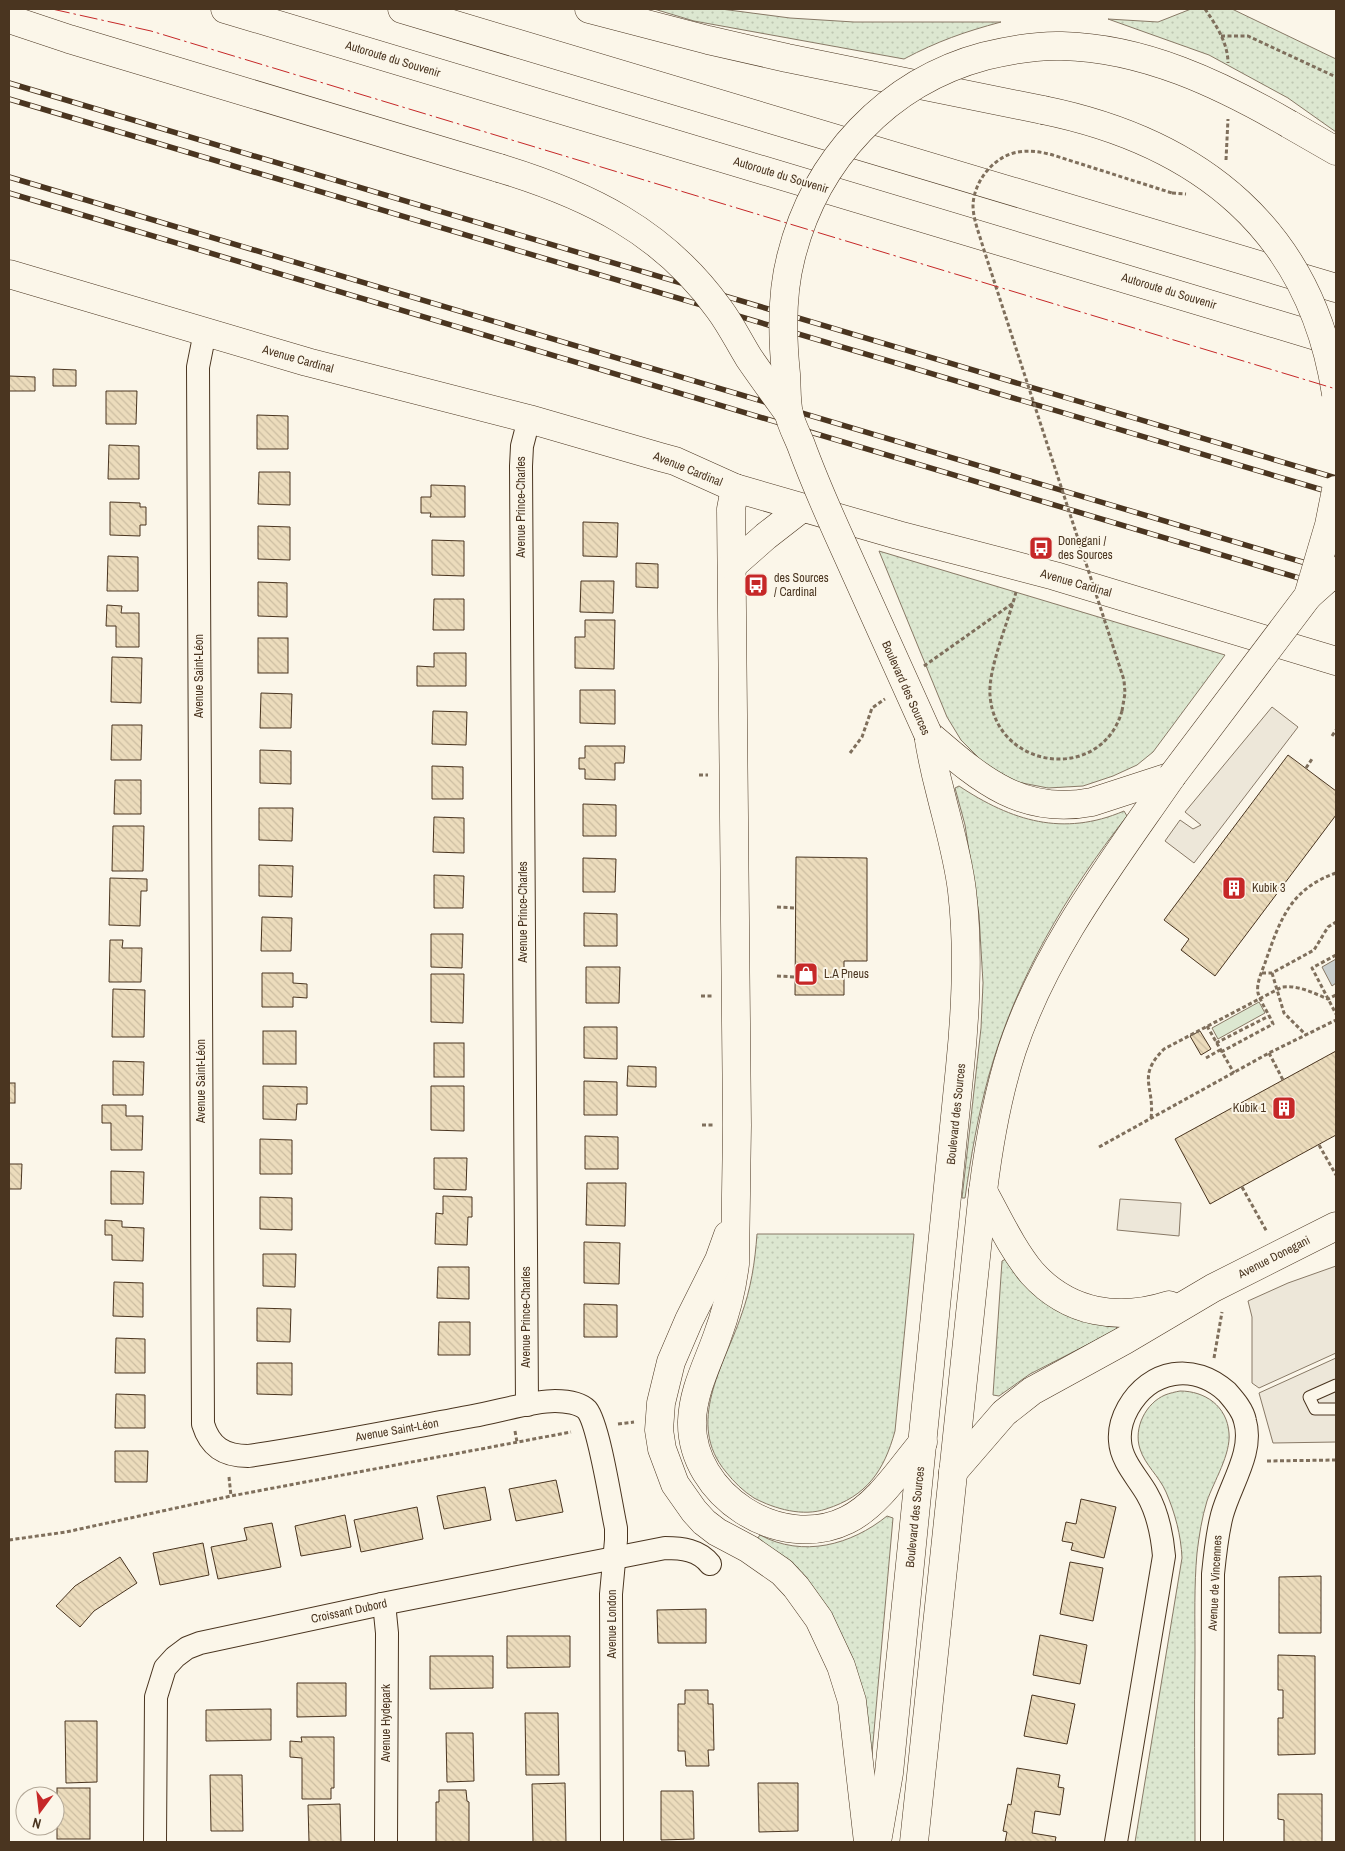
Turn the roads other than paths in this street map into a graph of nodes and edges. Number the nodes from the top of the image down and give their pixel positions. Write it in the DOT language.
graph roads {
  1 [pos="225,9"];
  2 [pos="402,9"];
  3 [pos="589,9"];
  4 [pos="9,19"];
  5 [pos="1336,151"];
  6 [pos="9,274"];
  7 [pos="1336,288"];
  8 [pos="205,332"];
  9 [pos="1336,342"];
  10 [pos="1336,394"];
  11 [pos="789,414"];
  12 [pos="529,419"];
  13 [pos="735,488"];
  14 [pos="1336,490"];
  15 [pos="802,508"];
  16 [pos="732,566"];
  17 [pos="1336,571"];
  18 [pos="1308,596"];
  19 [pos="1336,661"];
  20 [pos="928,734"];
  21 [pos="1172,776"];
  22 [pos="982,1191"];
  23 [pos="735,1210"];
  24 [pos="1336,1226"];
  25 [pos="1218,1297"];
  26 [pos="1336,1385"];
  27 [pos="527,1405"];
  28 [pos="1336,1409"];
  29 [pos="586,1410"];
  30 [pos="923,1442"];
  31 [pos="953,1472"];
  32 [pos="615,1559"];
  33 [pos="710,1564"];
  34 [pos="382,1604"];
  35 [pos="155,1842"];
  36 [pos="386,1842"];
  37 [pos="612,1842"];
  38 [pos="868,1842"];
  39 [pos="877,1842"];
  40 [pos="914,1842"];
  41 [pos="1116,1842"];
  42 [pos="1212,1842"];
  1 -- 9 [label="main road, Autoroute du Souvenir"];
  2 -- 7 [label="main road"];
  3 -- 10 [label="main road, bridge"];
  4 -- 11 [label="main road, bridge"];
  5 -- 11 [label="main road, bridge"];
  6 -- 8 [label="main road, Avenue Cardinal"];
  8 -- 12 [label="main road, Avenue Cardinal"];
  8 -- 27 [label="street, Avenue Saint-Léon"];
  11 -- 20 [label="main road, Boulevard des Sources, bridge"];
  12 -- 13 [label="main road, Avenue Cardinal"];
  12 -- 27 [label="street, Avenue Prince-Charles"];
  13 -- 15 [label="main road, Avenue Cardinal"];
  13 -- 16 [label="main road"];
  14 -- 18 [label="main road, bridge"];
  15 -- 16 [label="main road"];
  15 -- 19 [label="main road, Avenue Cardinal"];
  16 -- 23 [label="main road"];
  17 -- 18 [label="main road, bridge"];
  18 -- 21 [label="main road, bridge"];
  20 -- 21 [label="main road"];
  20 -- 30 [label="main road, Boulevard des Sources"];
  21 -- 22 [label="main road"];
  22 -- 25 [label="main road"];
  22 -- 31 [label="main road"];
  23 -- 30 [label="main road"];
  23 -- 38 [label="main road"];
  24 -- 25 [label="main road, Avenue Donegani"];
  25 -- 31 [label="main road"];
  26 -- 28 [label="lane"];
  27 -- 29 [label="street, Avenue Saint-Léon"];
  29 -- 32 [label="street, Avenue London"];
  30 -- 39 [label="main road, Boulevard des Sources"];
  31 -- 40 [label="main road"];
  32 -- 33 [label="street, Croissant Dubord"];
  32 -- 34 [label="street, Croissant Dubord"];
  32 -- 37 [label="street, Avenue London"];
  34 -- 35 [label="street, Croissant Dubord"];
  34 -- 36 [label="street, Avenue Hydepark"];
  41 -- 42 [label="street, Avenue de Vincennes"];
}
